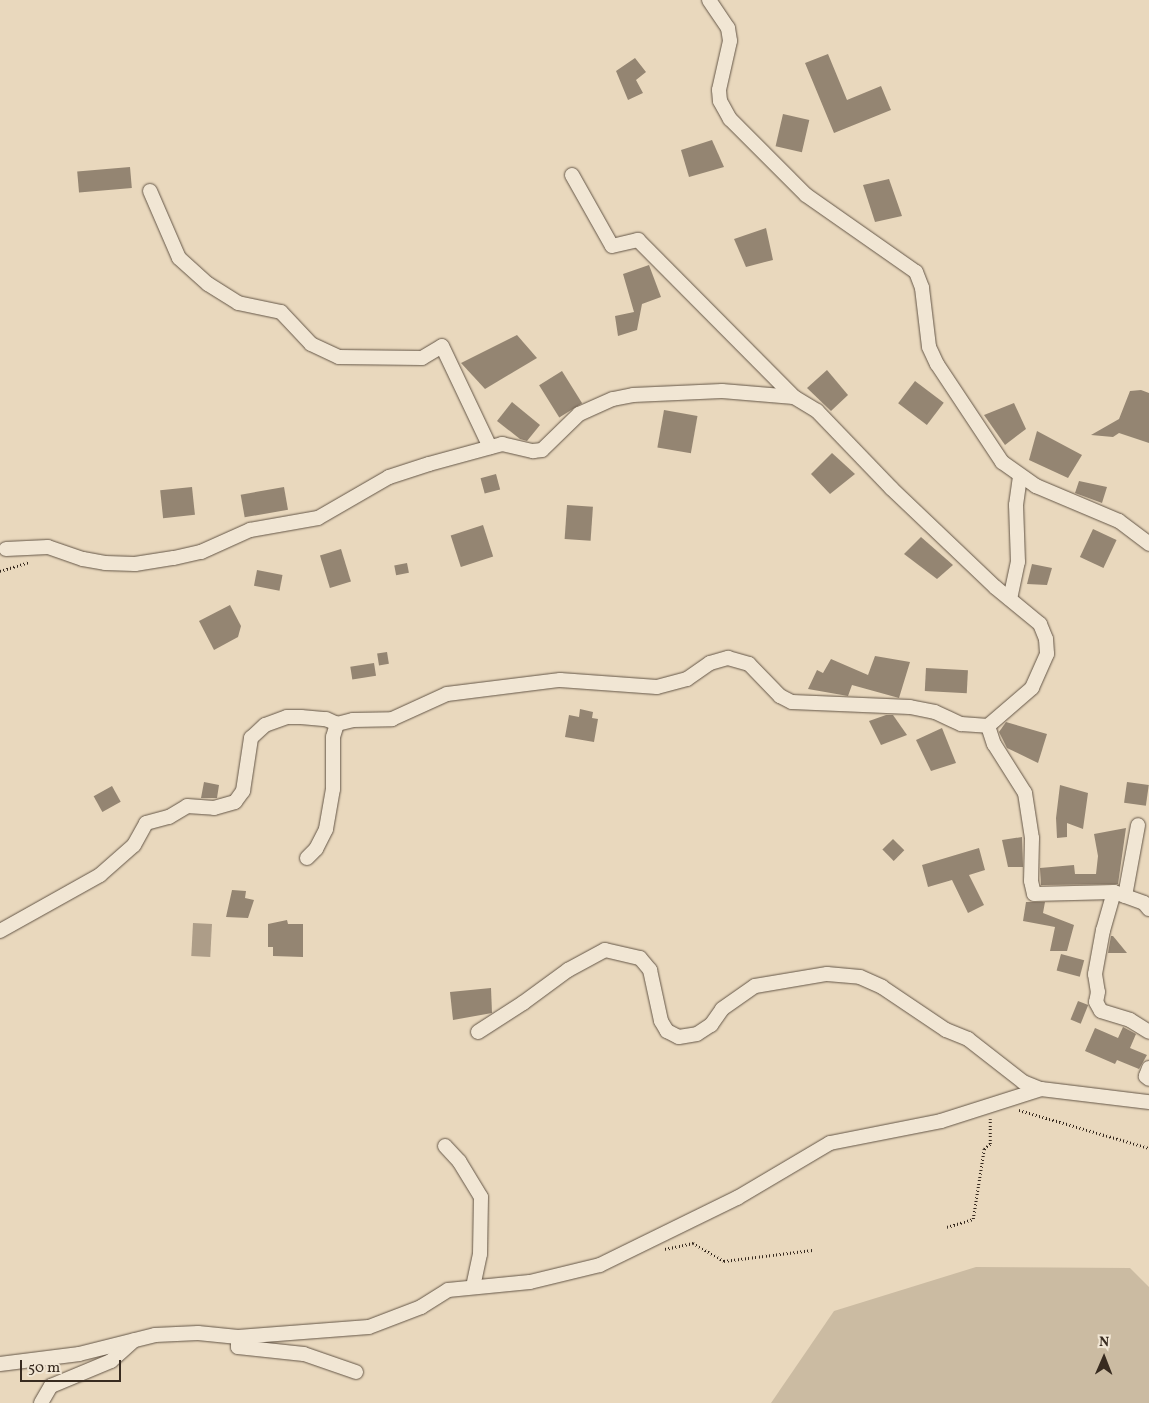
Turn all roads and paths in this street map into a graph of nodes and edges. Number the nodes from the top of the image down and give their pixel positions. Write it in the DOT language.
graph roads {
  1 [pos="709,0"];
  2 [pos="572,175"];
  3 [pos="150,191"];
  4 [pos="794,397"];
  5 [pos="490,447"];
  6 [pos="1020,477"];
  7 [pos="1149,544"];
  8 [pos="6,549"];
  9 [pos="1010,599"];
  10 [pos="337,724"];
  11 [pos="988,726"];
  12 [pos="1138,825"];
  13 [pos="307,858"];
  14 [pos="1120,894"];
  15 [pos="1149,909"];
  16 [pos="0,931"];
  17 [pos="478,1032"];
  18 [pos="1149,1032"];
  19 [pos="1149,1068"];
  20 [pos="1149,1079"];
  21 [pos="1041,1089"];
  22 [pos="1149,1102"];
  23 [pos="993,1104"];
  24 [pos="446,1146"];
  25 [pos="1149,1148"];
  26 [pos="947,1227"];
  27 [pos="663,1249"];
  28 [pos="812,1250"];
  29 [pos="473,1286"];
  30 [pos="238,1337"];
  31 [pos="134,1340"];
  32 [pos="0,1364"];
  33 [pos="356,1372"];
  34 [pos="41,1403"];
  1 -- 6 [label="street"];
  2 -- 4 [label="street"];
  3 -- 5 [label="street"];
  4 -- 5 [label="street"];
  4 -- 9 [label="street"];
  5 -- 8 [label="street"];
  6 -- 7 [label="street"];
  6 -- 9 [label="street"];
  9 -- 11 [label="street"];
  10 -- 11 [label="street"];
  10 -- 13 [label="street"];
  10 -- 16 [label="street"];
  11 -- 14 [label="street"];
  12 -- 14 [label="street"];
  14 -- 15 [label="street"];
  14 -- 18 [label="street"];
  17 -- 21 [label="street"];
  19 -- 20 [label="street"];
  21 -- 22 [label="street"];
  21 -- 23 [label="street"];
  23 -- 25 [label="path"];
  23 -- 26 [label="path"];
  23 -- 29 [label="street"];
  24 -- 29 [label="street"];
  27 -- 28 [label="path"];
  29 -- 30 [label="street"];
  30 -- 31 [label="street"];
  30 -- 33 [label="street"];
  31 -- 32 [label="street"];
  31 -- 34 [label="street"];
}
